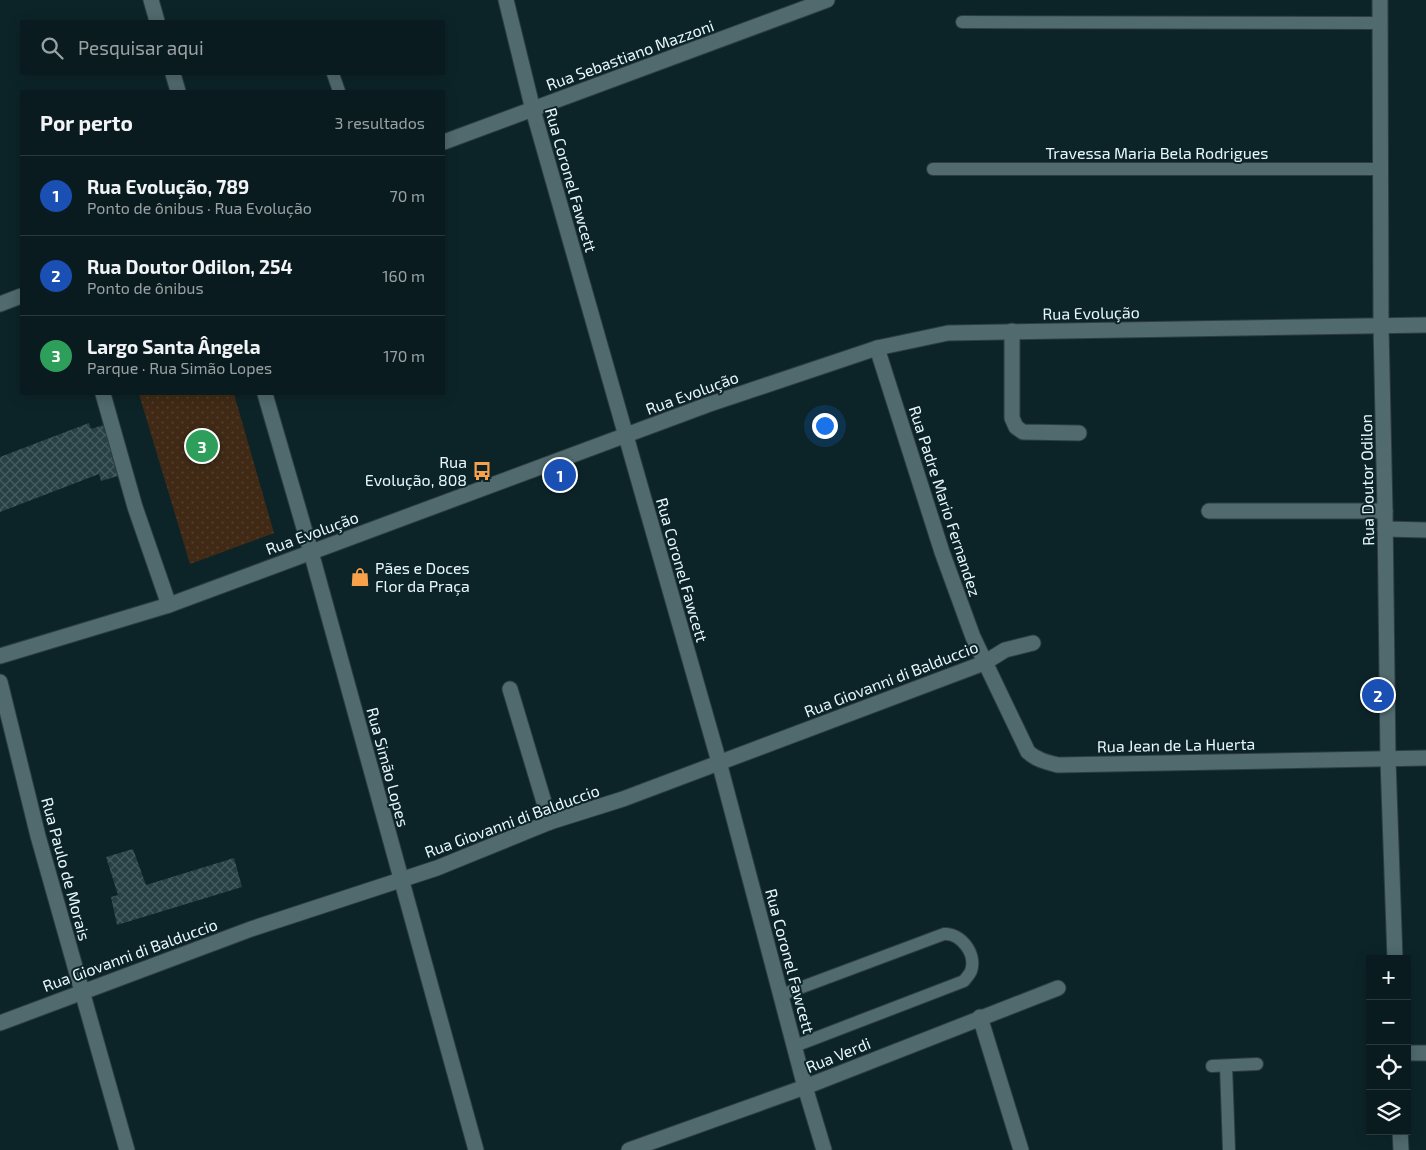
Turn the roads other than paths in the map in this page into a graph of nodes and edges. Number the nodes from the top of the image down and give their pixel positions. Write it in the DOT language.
graph roads {
  1 [pos="151,0"];
  2 [pos="506,0"];
  3 [pos="828,0"];
  4 [pos="1380,0"];
  5 [pos="157,20"];
  6 [pos="962,22"];
  7 [pos="1380,23"];
  8 [pos="173,75"];
  9 [pos="333,75"];
  10 [pos="178,90"];
  11 [pos="338,90"];
  12 [pos="533,110"];
  13 [pos="445,142"];
  14 [pos="933,169"];
  15 [pos="1380,169"];
  16 [pos="20,296"];
  17 [pos="0,304"];
  18 [pos="1426,325"];
  19 [pos="1381,326"];
  20 [pos="1012,331"];
  21 [pos="877,348"];
  22 [pos="103,395"];
  23 [pos="265,395"];
  24 [pos="1078,433"];
  25 [pos="626,436"];
  26 [pos="1209,511"];
  27 [pos="1386,511"];
  28 [pos="1385,529"];
  29 [pos="1426,530"];
  30 [pos="311,552"];
  31 [pos="169,605"];
  32 [pos="1033,643"];
  33 [pos="0,656"];
  34 [pos="984,664"];
  35 [pos="0,682"];
  36 [pos="510,689"];
  37 [pos="1426,758"];
  38 [pos="1388,760"];
  39 [pos="719,762"];
  40 [pos="550,822"];
  41 [pos="401,880"];
  42 [pos="1395,955"];
  43 [pos="1058,988"];
  44 [pos="82,992"];
  45 [pos="781,995"];
  46 [pos="980,1017"];
  47 [pos="0,1022"];
  48 [pos="795,1046"];
  49 [pos="1411,1053"];
  50 [pos="1426,1053"];
  51 [pos="1257,1064"];
  52 [pos="1212,1066"];
  53 [pos="1226,1066"];
  54 [pos="805,1087"];
  55 [pos="1400,1135"];
  56 [pos="128,1150"];
  57 [pos="476,1150"];
  58 [pos="629,1150"];
  59 [pos="824,1150"];
  60 [pos="1020,1150"];
  61 [pos="1229,1150"];
  62 [pos="1401,1150"];
  1 -- 5 [label="street"];
  2 -- 12 [label="street, Rua Coronel Fawcett"];
  3 -- 12 [label="street, Rua Sebastiano Mazzoni"];
  4 -- 7 [label="street, Rua Doutor Odilon"];
  6 -- 7 [label="lane"];
  7 -- 15 [label="street, Rua Doutor Odilon"];
  8 -- 10 [label="street"];
  9 -- 11 [label="lane"];
  12 -- 13 [label="street, Rua Sebastiano Mazzoni"];
  12 -- 25 [label="street, Rua Coronel Fawcett"];
  14 -- 15 [label="lane, Travessa Maria Bela Rodrigues"];
  15 -- 19 [label="street, Rua Doutor Odilon"];
  16 -- 17 [label="street"];
  18 -- 19 [label="street, Rua Evolução"];
  19 -- 20 [label="street, Rua Evolução"];
  19 -- 27 [label="street, Rua Doutor Odilon"];
  20 -- 21 [label="street, Rua Evolução"];
  20 -- 24 [label="street"];
  21 -- 25 [label="street, Rua Evolução"];
  21 -- 34 [label="street, Rua Padre Mario Fernandez"];
  22 -- 31 [label="street"];
  23 -- 30 [label="street, Rua Simão Lopes"];
  25 -- 30 [label="street, Rua Evolução"];
  25 -- 39 [label="street, Rua Coronel Fawcett"];
  26 -- 27 [label="street"];
  27 -- 28 [label="street, Rua Doutor Odilon"];
  28 -- 29 [label="street"];
  28 -- 38 [label="street, Rua Doutor Odilon"];
  30 -- 31 [label="street, Rua Evolução"];
  30 -- 41 [label="street, Rua Simão Lopes"];
  31 -- 33 [label="street, Rua Evolução"];
  32 -- 34 [label="street, Rua Giovanni di Balduccio"];
  34 -- 38 [label="street, Rua Jean de La Huerta"];
  34 -- 39 [label="street, Rua Giovanni di Balduccio"];
  35 -- 44 [label="street, Rua Paulo de Morais"];
  36 -- 40 [label="street"];
  37 -- 38 [label="street, Rua Jean de La Huerta"];
  38 -- 42 [label="street, Rua Doutor Odilon"];
  39 -- 40 [label="street, Rua Giovanni di Balduccio"];
  39 -- 45 [label="street, Rua Coronel Fawcett"];
  40 -- 41 [label="street, Rua Giovanni di Balduccio"];
  41 -- 44 [label="street, Rua Giovanni di Balduccio"];
  41 -- 57 [label="street, Rua Simão Lopes"];
  43 -- 46 [label="street, Rua Verdi"];
  44 -- 47 [label="street, Rua Giovanni di Balduccio"];
  44 -- 56 [label="street, Rua Paulo de Morais"];
  45 -- 48 [label="street, Rua Coronel Fawcett"];
  45 -- 48 [label="lane"];
  46 -- 54 [label="street, Rua Verdi"];
  46 -- 60 [label="street"];
  48 -- 54 [label="street, Rua Coronel Fawcett"];
  49 -- 50 [label="street"];
  51 -- 53 [label="lane"];
  52 -- 53 [label="lane"];
  53 -- 61 [label="lane"];
  54 -- 58 [label="street, Rua Verdi"];
  54 -- 59 [label="street, Rua Coronel Fawcett"];
  55 -- 62 [label="street"];
}
